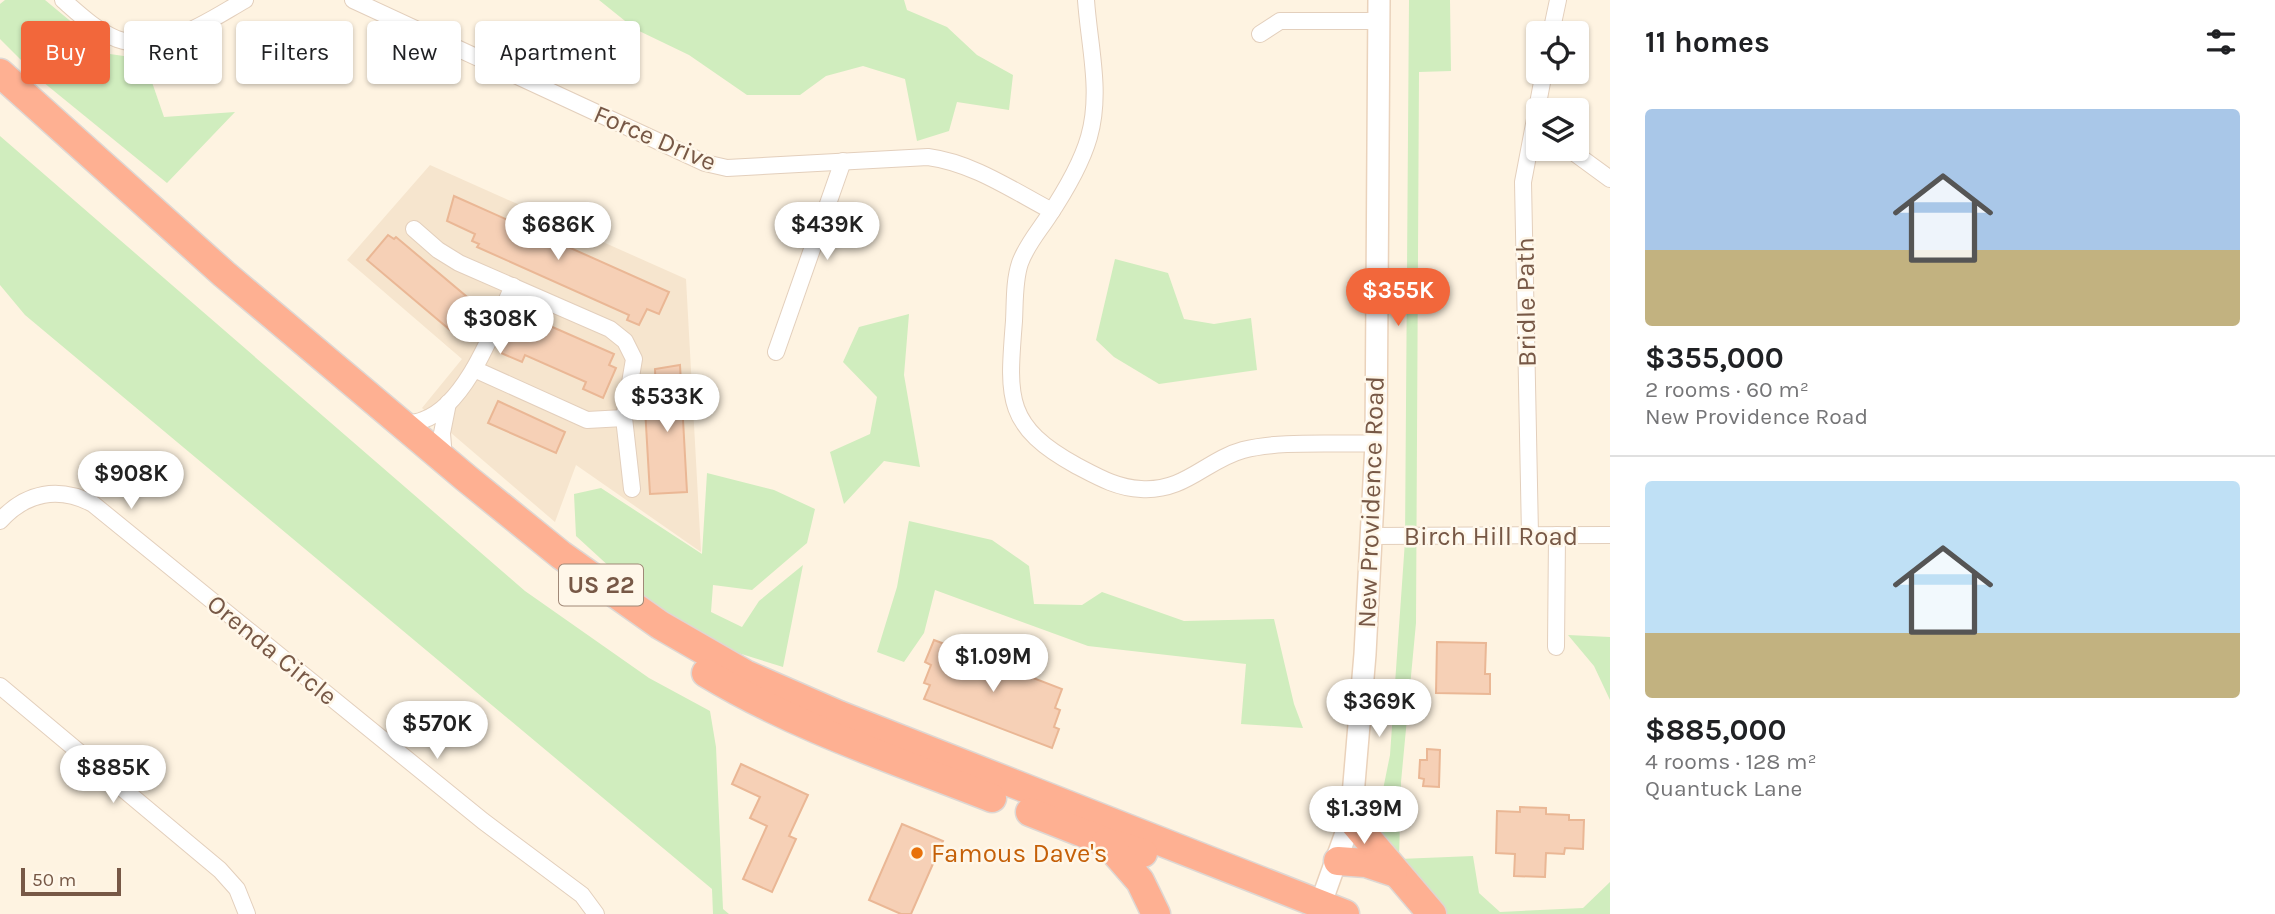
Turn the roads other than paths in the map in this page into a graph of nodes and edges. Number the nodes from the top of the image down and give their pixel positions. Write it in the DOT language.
graph roads {
  1 [pos="64,0"];
  2 [pos="245,0"];
  3 [pos="353,0"];
  4 [pos="1086,0"];
  5 [pos="1558,0"];
  6 [pos="1379,11"];
  7 [pos="1554,21"];
  8 [pos="1260,33"];
  9 [pos="0,73"];
  10 [pos="0,96"];
  11 [pos="843,161"];
  12 [pos="1528,161"];
  13 [pos="1585,161"];
  14 [pos="1610,179"];
  15 [pos="1052,211"];
  16 [pos="414,229"];
  17 [pos="513,286"];
  18 [pos="776,352"];
  19 [pos="474,369"];
  20 [pos="448,403"];
  21 [pos="624,418"];
  22 [pos="402,424"];
  23 [pos="1376,443"];
  24 [pos="444,460"];
  25 [pos="632,489"];
  26 [pos="0,521"];
  27 [pos="1530,535"];
  28 [pos="1557,535"];
  29 [pos="1610,535"];
  30 [pos="1372,536"];
  31 [pos="1556,647"];
  32 [pos="0,686"];
  33 [pos="1351,819"];
  34 [pos="1106,842"];
  35 [pos="1338,861"];
  36 [pos="1392,872"];
  37 [pos="1321,912"];
  38 [pos="247,914"];
  39 [pos="596,914"];
  40 [pos="1156,914"];
  41 [pos="1432,914"];
  1 -- 2 [label="street"];
  3 -- 11 [label="street, Force Drive"];
  4 -- 15 [label="street"];
  5 -- 7 [label="street"];
  6 -- 8 [label="street"];
  6 -- 23 [label="street, New Providence Road"];
  9 -- 22 [label="highway, US 22"];
  10 -- 34 [label="highway, US 22"];
  11 -- 15 [label="street, Force Drive"];
  11 -- 18 [label="street"];
  12 -- 27 [label="street, Bridle Path"];
  13 -- 14 [label="street"];
  15 -- 23 [label="street"];
  16 -- 17 [label="street"];
  17 -- 19 [label="street"];
  17 -- 21 [label="street"];
  19 -- 20 [label="street"];
  19 -- 21 [label="street"];
  20 -- 22 [label="street"];
  20 -- 24 [label="street"];
  21 -- 25 [label="street"];
  22 -- 24 [label="highway, US 22"];
  23 -- 30 [label="street, New Providence Road"];
  24 -- 37 [label="highway, US 22"];
  26 -- 39 [label="street, Orenda Circle"];
  27 -- 28 [label="street, Birch Hill Road"];
  27 -- 30 [label="street, Birch Hill Road"];
  28 -- 29 [label="street, Birch Hill Road"];
  28 -- 31 [label="street"];
  30 -- 33 [label="street, New Providence Road"];
  32 -- 38 [label="street"];
  33 -- 35 [label="street, New Providence Road"];
  33 -- 36 [label="highway"];
  34 -- 37 [label="highway, US 22"];
  34 -- 40 [label="highway"];
  35 -- 36 [label="highway"];
  35 -- 37 [label="street, New Providence Road"];
  36 -- 41 [label="highway"];
}
